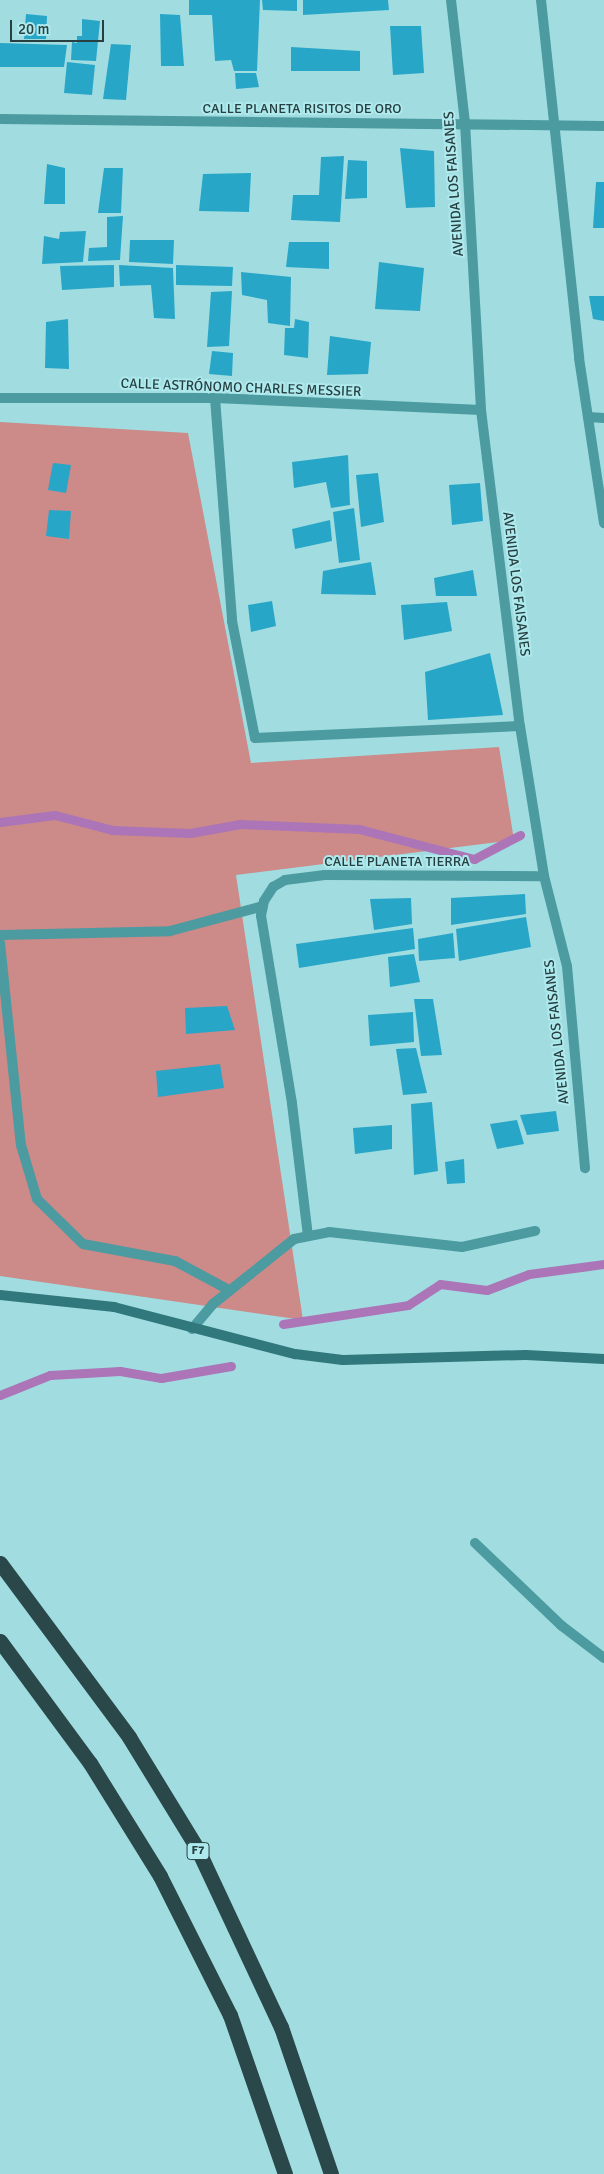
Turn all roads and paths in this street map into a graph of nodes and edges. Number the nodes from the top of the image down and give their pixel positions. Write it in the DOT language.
graph roads {
  1 [pos="451,0"];
  2 [pos="541,0"];
  3 [pos="0,119"];
  4 [pos="465,123"];
  5 [pos="552,126"];
  6 [pos="604,126"];
  7 [pos="0,398"];
  8 [pos="215,398"];
  9 [pos="481,410"];
  10 [pos="588,416"];
  11 [pos="604,418"];
  12 [pos="604,523"];
  13 [pos="520,726"];
  14 [pos="544,876"];
  15 [pos="263,906"];
  16 [pos="0,935"];
  17 [pos="0,943"];
  18 [pos="585,1168"];
  19 [pos="535,1231"];
  20 [pos="308,1236"];
  21 [pos="230,1290"];
  22 [pos="0,1295"];
  23 [pos="192,1329"];
  24 [pos="604,1359"];
  25 [pos="475,1543"];
  26 [pos="0,1563"];
  27 [pos="0,1641"];
  28 [pos="604,1658"];
  29 [pos="285,2174"];
  30 [pos="331,2174"];
  1 -- 4 [label="street, AVENIDA LOS FAISANES"];
  2 -- 5 [label="street"];
  3 -- 4 [label="street, CALLE PLANETA RISITOS DE ORO"];
  4 -- 5 [label="street, CALLE PLANETA RISITOS DE ORO"];
  4 -- 9 [label="street, AVENIDA LOS FAISANES"];
  5 -- 6 [label="street, CALLE PLANETA RISITOS DE ORO"];
  5 -- 10 [label="street"];
  7 -- 8 [label="street, CALLE ASTRÓNOMO CHARLES MESSIER"];
  8 -- 9 [label="street, CALLE ASTRÓNOMO CHARLES MESSIER"];
  8 -- 13 [label="street"];
  9 -- 13 [label="street, AVENIDA LOS FAISANES"];
  10 -- 11 [label="street"];
  10 -- 12 [label="street"];
  13 -- 14 [label="street, AVENIDA LOS FAISANES"];
  14 -- 15 [label="street, CALLE PLANETA TIERRA"];
  14 -- 18 [label="street, AVENIDA LOS FAISANES"];
  15 -- 16 [label="street"];
  15 -- 20 [label="street"];
  17 -- 21 [label="street"];
  19 -- 20 [label="street"];
  20 -- 21 [label="street"];
  21 -- 23 [label="street"];
  22 -- 23 [label="street"];
  23 -- 24 [label="street"];
  25 -- 28 [label="street"];
  26 -- 30 [label="highway, F7"];
  27 -- 29 [label="highway"];
}
